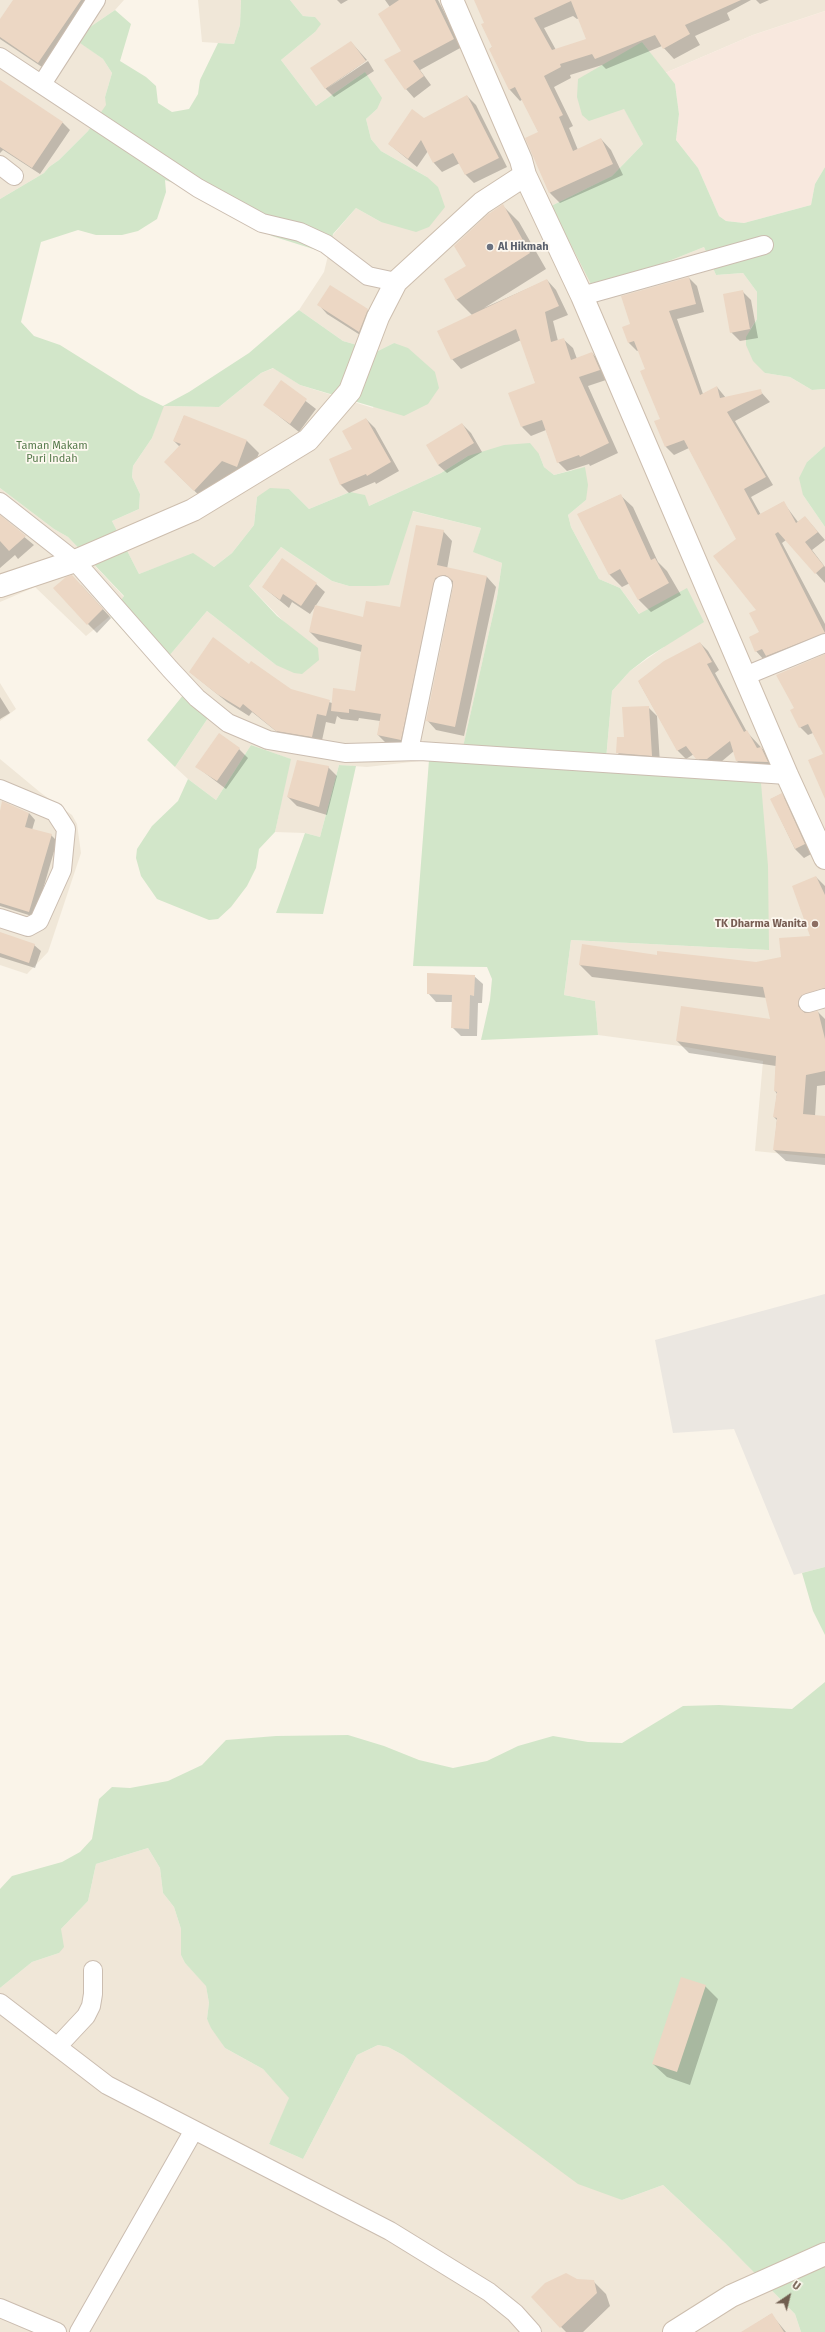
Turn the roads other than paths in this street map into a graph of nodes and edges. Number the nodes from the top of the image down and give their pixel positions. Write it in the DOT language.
graph roads {
  1 [pos="96,0"];
  2 [pos="452,0"];
  3 [pos="0,57"];
  4 [pos="42,84"];
  5 [pos="525,175"];
  6 [pos="764,245"];
  7 [pos="396,282"];
  8 [pos="582,296"];
  9 [pos="0,502"];
  10 [pos="75,561"];
  11 [pos="443,585"];
  12 [pos="0,586"];
  13 [pos="825,642"];
  14 [pos="745,676"];
  15 [pos="409,751"];
  16 [pos="787,775"];
  17 [pos="0,789"];
  18 [pos="820,837"];
  19 [pos="825,858"];
  20 [pos="0,918"];
  21 [pos="93,1970"];
  22 [pos="0,2003"];
  23 [pos="57,2047"];
  24 [pos="194,2130"];
  25 [pos="825,2254"];
  26 [pos="0,2308"];
  27 [pos="57,2332"];
  28 [pos="79,2332"];
  29 [pos="532,2332"];
  30 [pos="674,2332"];
  1 -- 4 [label="street"];
  2 -- 5 [label="street"];
  3 -- 4 [label="street"];
  4 -- 7 [label="street"];
  5 -- 7 [label="street"];
  5 -- 8 [label="street"];
  6 -- 8 [label="street"];
  7 -- 10 [label="street"];
  8 -- 14 [label="street"];
  9 -- 10 [label="street"];
  10 -- 12 [label="street"];
  10 -- 15 [label="street"];
  11 -- 15 [label="street"];
  13 -- 14 [label="street"];
  14 -- 16 [label="street"];
  15 -- 16 [label="street"];
  16 -- 18 [label="street"];
  17 -- 20 [label="street"];
  18 -- 19 [label="street"];
  21 -- 23 [label="street"];
  22 -- 23 [label="street"];
  23 -- 24 [label="street"];
  24 -- 28 [label="street"];
  24 -- 29 [label="street"];
  25 -- 30 [label="street"];
  26 -- 27 [label="street"];
}
